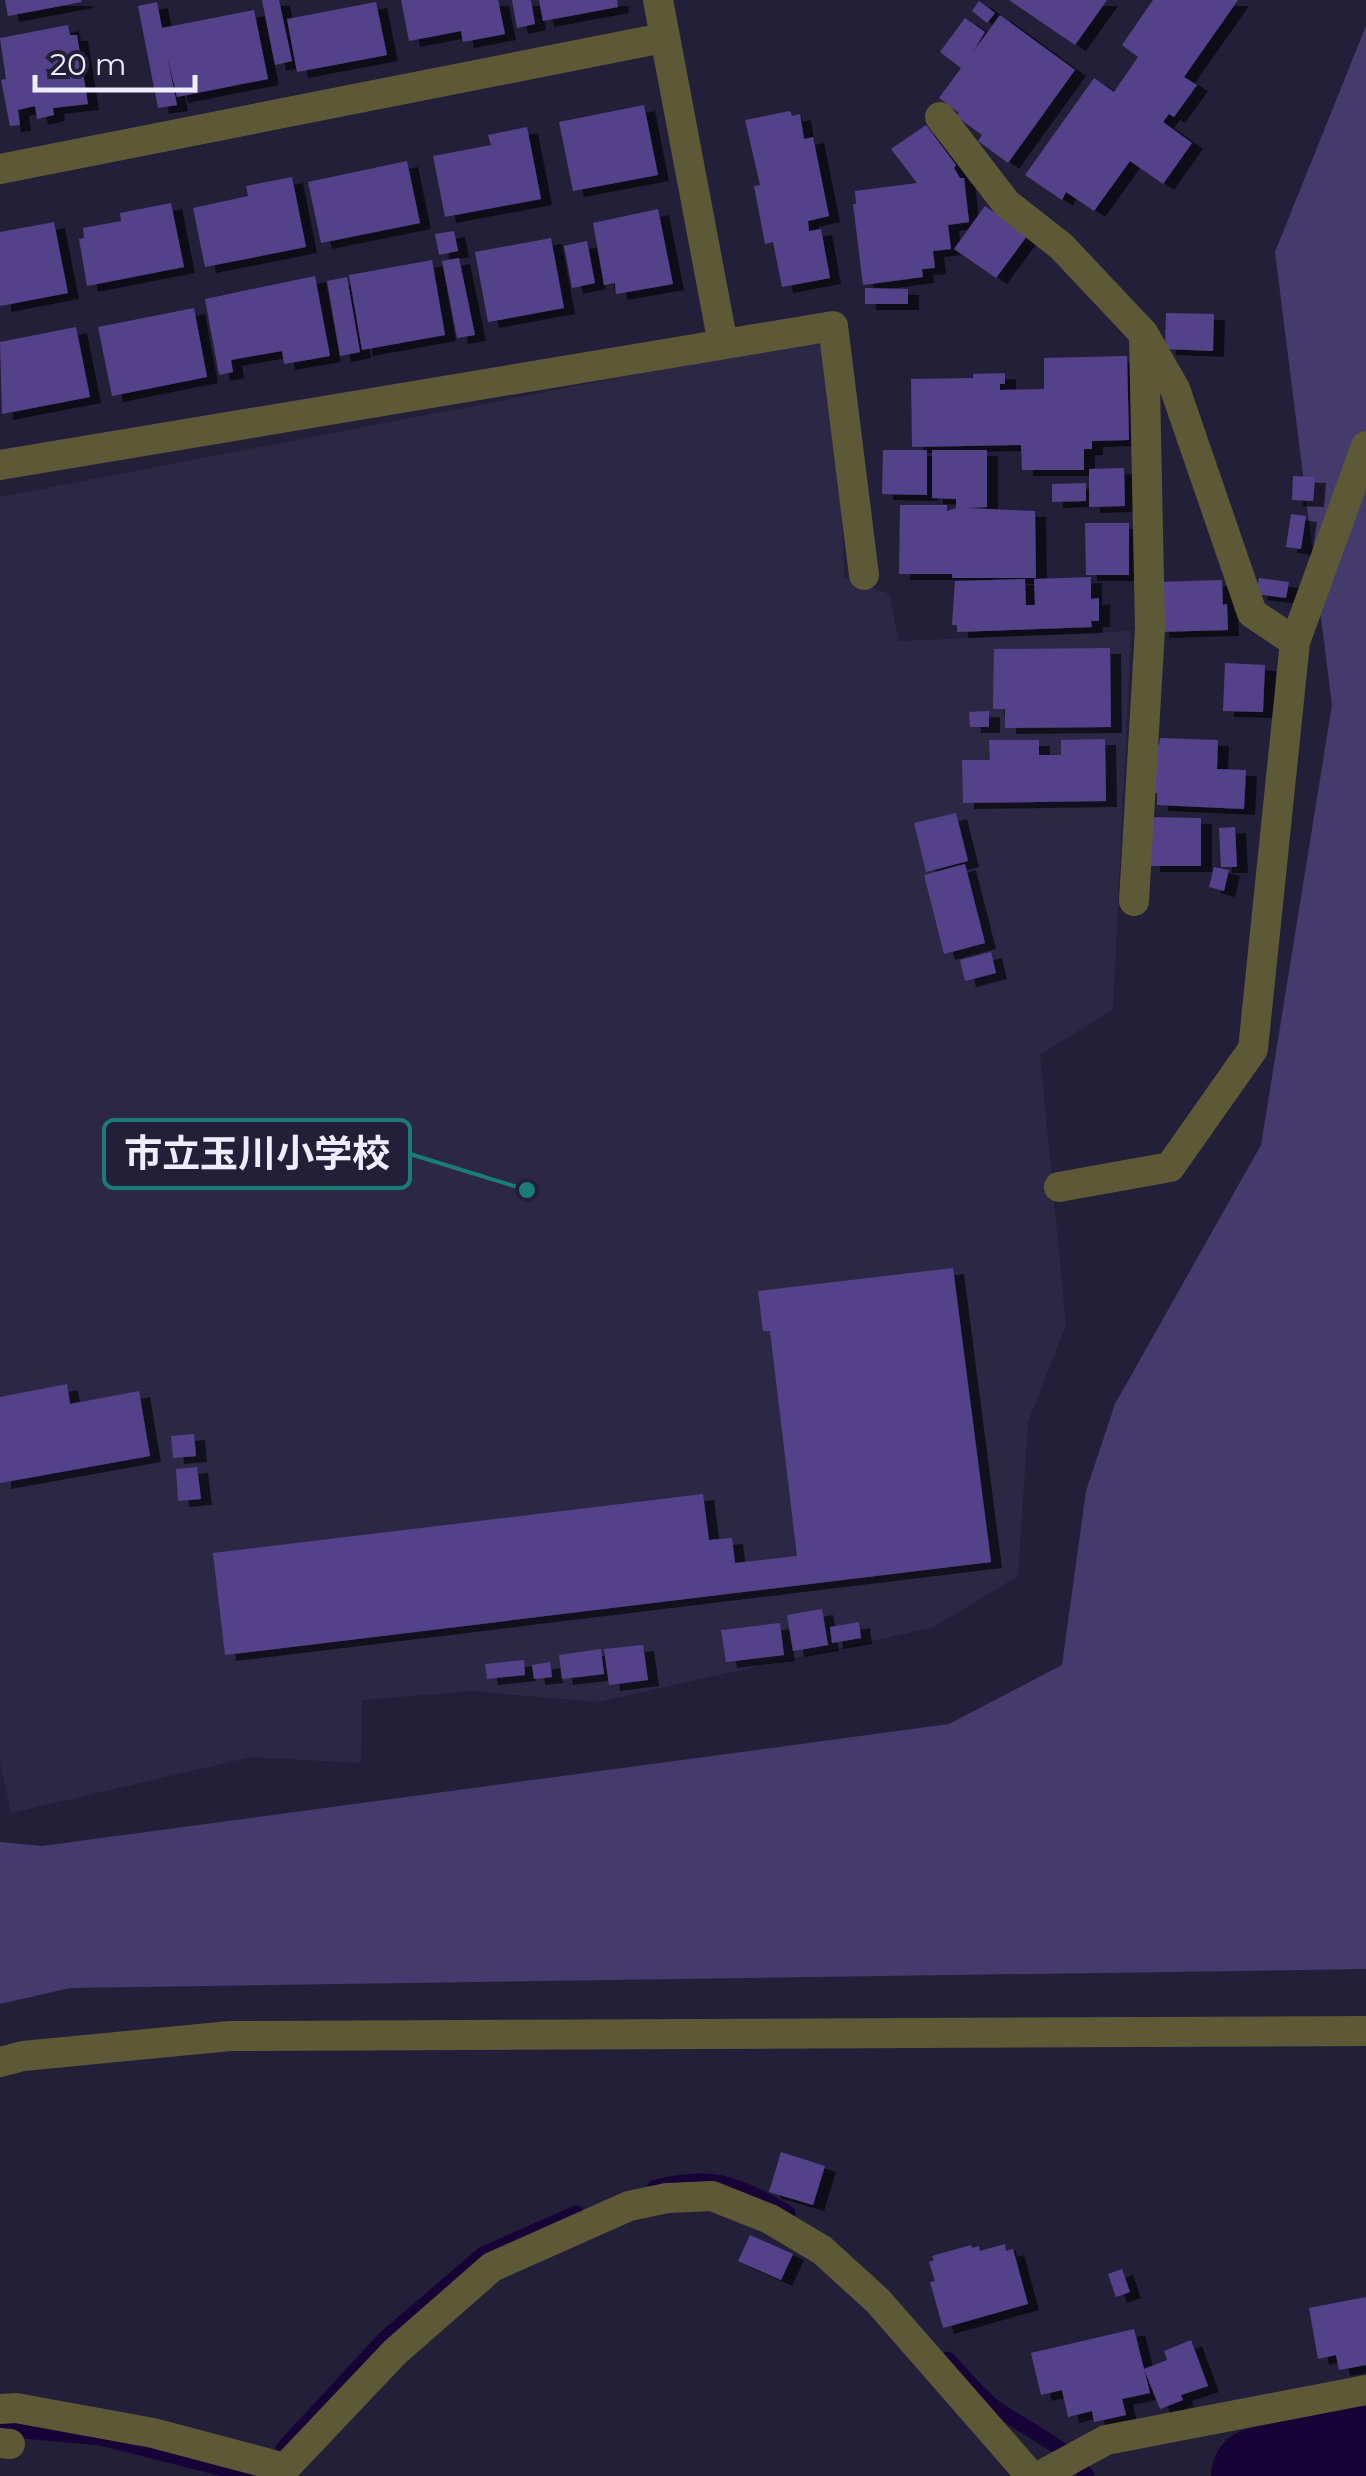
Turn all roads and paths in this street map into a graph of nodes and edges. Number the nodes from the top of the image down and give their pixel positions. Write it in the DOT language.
graph roads {
  1 [pos="658,0"];
  2 [pos="663,38"];
  3 [pos="940,118"];
  4 [pos="0,169"];
  5 [pos="1144,333"];
  6 [pos="723,344"];
  7 [pos="1366,446"];
  8 [pos="0,465"];
  9 [pos="864,575"];
  10 [pos="1296,642"];
  11 [pos="1134,901"];
  12 [pos="1059,1186"];
  13 [pos="1366,2032"];
  14 [pos="0,2062"];
  15 [pos="1366,2390"];
  16 [pos="0,2409"];
  17 [pos="1031,2476"];
  18 [pos="1040,2476"];
  1 -- 2 [label="street"];
  2 -- 4 [label="street"];
  2 -- 6 [label="street"];
  3 -- 5 [label="street"];
  5 -- 10 [label="street"];
  5 -- 11 [label="street"];
  6 -- 8 [label="street"];
  6 -- 9 [label="street"];
  7 -- 10 [label="street"];
  10 -- 12 [label="street"];
  13 -- 14 [label="street"];
  15 -- 18 [label="street"];
  16 -- 17 [label="street"];
}
